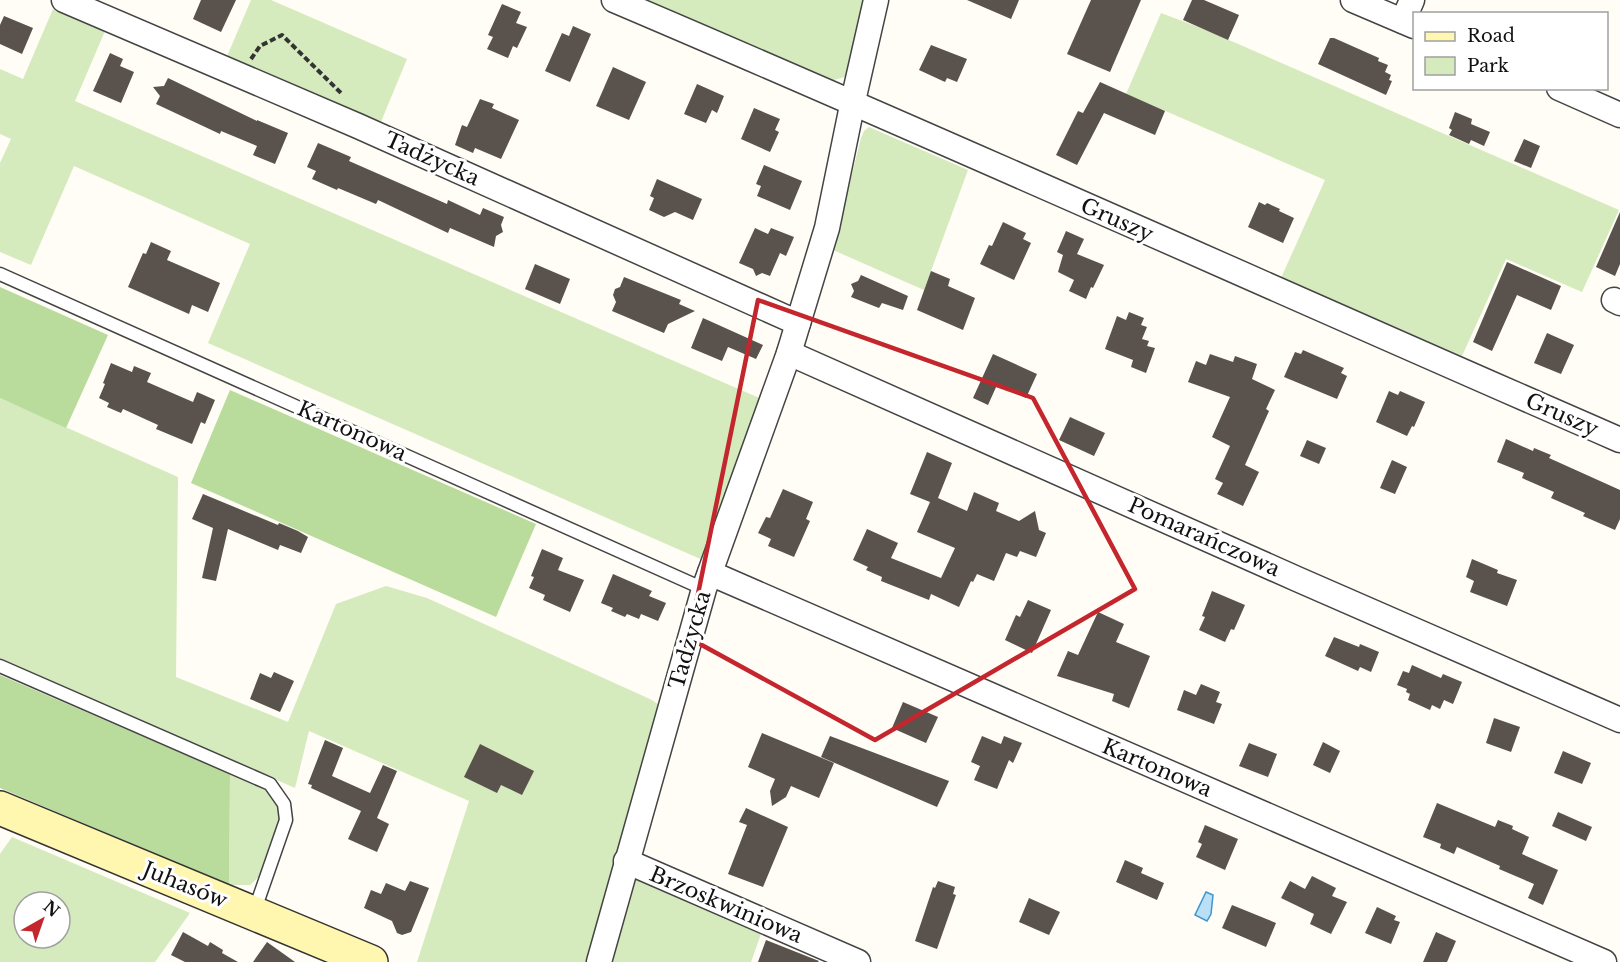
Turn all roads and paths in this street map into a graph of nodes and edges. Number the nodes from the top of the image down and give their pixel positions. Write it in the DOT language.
graph roads {
  1 [pos="64,0"];
  2 [pos="614,0"];
  3 [pos="876,0"];
  4 [pos="1353,0"];
  5 [pos="1410,16"];
  6 [pos="240,74"];
  7 [pos="1564,90"];
  8 [pos="853,101"];
  9 [pos="1620,115"];
  10 [pos="358,126"];
  11 [pos="0,274"];
  12 [pos="798,323"];
  13 [pos="789,352"];
  14 [pos="1620,440"];
  15 [pos="707,581"];
  16 [pos="0,666"];
  17 [pos="1620,720"];
  18 [pos="0,808"];
  19 [pos="626,861"];
  20 [pos="253,913"];
  21 [pos="371,962"];
  22 [pos="599,962"];
  23 [pos="858,962"];
  24 [pos="1604,962"];
  1 -- 6 [label="street, Tadżycka"];
  2 -- 8 [label="street, Gruszy"];
  3 -- 8 [label="street, Tadżycka"];
  4 -- 5 [label="street"];
  6 -- 10 [label="street, Tadżycka"];
  6 -- 10 [label="path"];
  7 -- 9 [label="street"];
  8 -- 12 [label="street, Tadżycka"];
  8 -- 14 [label="street, Gruszy"];
  10 -- 12 [label="street, Tadżycka"];
  11 -- 15 [label="lane, Kartonowa"];
  12 -- 13 [label="street, Tadżycka"];
  13 -- 15 [label="street, Tadżycka"];
  13 -- 17 [label="street, Pomarańczowa"];
  15 -- 19 [label="street, Tadżycka"];
  15 -- 24 [label="street, Kartonowa"];
  16 -- 20 [label="lane"];
  18 -- 20 [label="street, Juhasów"];
  19 -- 22 [label="street, Tadżycka"];
  19 -- 23 [label="street, Brzoskwiniowa"];
  20 -- 21 [label="street, Juhasów"];
}
